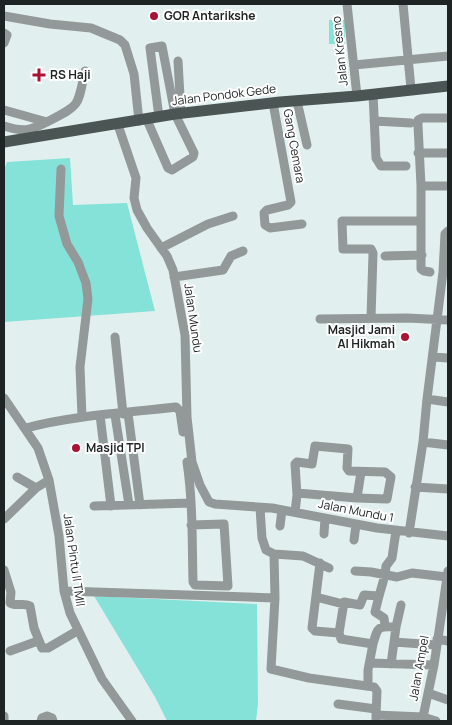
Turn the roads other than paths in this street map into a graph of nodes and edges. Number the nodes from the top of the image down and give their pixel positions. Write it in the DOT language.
graph roads {
  1 [pos="348,4"];
  2 [pos="403,4"];
  3 [pos="4,16"];
  4 [pos="4,33"];
  5 [pos="4,43"];
  6 [pos="448,56"];
  7 [pos="408,59"];
  8 [pos="178,61"];
  9 [pos="354,65"];
  10 [pos="85,71"];
  11 [pos="448,86"];
  12 [pos="411,89"];
  13 [pos="373,94"];
  14 [pos="357,96"];
  15 [pos="296,101"];
  16 [pos="274,103"];
  17 [pos="4,110"];
  18 [pos="178,114"];
  19 [pos="159,117"];
  20 [pos="448,118"];
  21 [pos="143,120"];
  22 [pos="374,121"];
  23 [pos="47,122"];
  24 [pos="411,122"];
  25 [pos="118,125"];
  26 [pos="4,126"];
  27 [pos="4,142"];
  28 [pos="307,145"];
  29 [pos="418,153"];
  30 [pos="448,153"];
  31 [pos="406,166"];
  32 [pos="61,169"];
  33 [pos="420,186"];
  34 [pos="448,186"];
  35 [pos="233,216"];
  36 [pos="421,221"];
  37 [pos="302,224"];
  38 [pos="448,231"];
  39 [pos="161,248"];
  40 [pos="243,251"];
  41 [pos="422,255"];
  42 [pos="385,256"];
  43 [pos="430,272"];
  44 [pos="446,272"];
  45 [pos="174,277"];
  46 [pos="370,318"];
  47 [pos="437,319"];
  48 [pos="320,320"];
  49 [pos="448,320"];
  50 [pos="115,337"];
  51 [pos="433,357"];
  52 [pos="448,358"];
  53 [pos="4,398"];
  54 [pos="427,399"];
  55 [pos="448,402"];
  56 [pos="122,414"];
  57 [pos="100,416"];
  58 [pos="82,417"];
  59 [pos="26,428"];
  60 [pos="423,442"];
  61 [pos="448,445"];
  62 [pos="361,472"];
  63 [pos="17,476"];
  64 [pos="49,480"];
  65 [pos="415,486"];
  66 [pos="36,488"];
  67 [pos="448,489"];
  68 [pos="298,493"];
  69 [pos="356,498"];
  70 [pos="191,503"];
  71 [pos="129,505"];
  72 [pos="140,505"];
  73 [pos="94,506"];
  74 [pos="111,506"];
  75 [pos="260,508"];
  76 [pos="282,510"];
  77 [pos="295,512"];
  78 [pos="325,518"];
  79 [pos="4,519"];
  80 [pos="356,524"];
  81 [pos="191,525"];
  82 [pos="280,526"];
  83 [pos="396,531"];
  84 [pos="409,533"];
  85 [pos="324,534"];
  86 [pos="448,536"];
  87 [pos="354,540"];
  88 [pos="274,554"];
  89 [pos="320,563"];
  90 [pos="329,568"];
  91 [pos="4,570"];
  92 [pos="355,571"];
  93 [pos="385,575"];
  94 [pos="448,578"];
  95 [pos="64,590"];
  96 [pos="379,596"];
  97 [pos="316,597"];
  98 [pos="275,598"];
  99 [pos="343,604"];
  100 [pos="401,605"];
  101 [pos="385,626"];
  102 [pos="396,627"];
  103 [pos="77,631"];
  104 [pos="339,633"];
  105 [pos="38,641"];
  106 [pos="448,641"];
  107 [pos="394,642"];
  108 [pos="437,642"];
  109 [pos="373,644"];
  110 [pos="10,651"];
  111 [pos="370,662"];
  112 [pos="391,664"];
  113 [pos="434,665"];
  114 [pos="368,686"];
  115 [pos="428,693"];
  116 [pos="448,700"];
  117 [pos="338,704"];
  118 [pos="376,715"];
  119 [pos="4,716"];
  120 [pos="423,717"];
  121 [pos="4,721"];
  122 [pos="41,721"];
  123 [pos="53,721"];
  124 [pos="132,721"];
  125 [pos="436,721"];
  1 -- 9 [label="street, Jalan Kresno"];
  2 -- 7 [label="street"];
  3 -- 21 [label="street"];
  4 -- 5 [label="street"];
  6 -- 7 [label="street"];
  7 -- 9 [label="street"];
  7 -- 12 [label="street"];
  8 -- 18 [label="street"];
  9 -- 14 [label="street, Jalan Kresno"];
  10 -- 23 [label="street"];
  11 -- 12 [label="main road, Jalan Pondok Gede"];
  12 -- 13 [label="main road, Jalan Pondok Gede"];
  13 -- 14 [label="main road, Jalan Pondok Gede"];
  13 -- 22 [label="street"];
  14 -- 15 [label="main road, Jalan Pondok Gede"];
  15 -- 16 [label="main road, Jalan Pondok Gede"];
  15 -- 28 [label="street"];
  16 -- 18 [label="main road, Jalan Pondok Gede"];
  16 -- 37 [label="street, Gang Cemara"];
  17 -- 23 [label="street"];
  18 -- 19 [label="main road, Jalan Pondok Gede"];
  18 -- 19 [label="street"];
  18 -- 21 [label="street"];
  19 -- 21 [label="main road, Jalan Pondok Gede"];
  20 -- 29 [label="street"];
  21 -- 25 [label="main road, Jalan Pondok Gede"];
  22 -- 24 [label="street"];
  22 -- 31 [label="street"];
  23 -- 26 [label="street"];
  25 -- 27 [label="main road, Jalan Pondok Gede"];
  25 -- 39 [label="street, Jalan Mundu"];
  29 -- 30 [label="street"];
  29 -- 33 [label="street"];
  32 -- 58 [label="street"];
  33 -- 34 [label="street"];
  33 -- 36 [label="street"];
  35 -- 39 [label="street"];
  36 -- 41 [label="street"];
  36 -- 46 [label="street"];
  38 -- 44 [label="street"];
  39 -- 45 [label="street, Jalan Mundu"];
  40 -- 45 [label="street"];
  41 -- 42 [label="street"];
  41 -- 43 [label="street"];
  44 -- 47 [label="street"];
  45 -- 75 [label="street, Jalan Mundu"];
  46 -- 47 [label="street"];
  46 -- 48 [label="street"];
  47 -- 49 [label="street"];
  47 -- 51 [label="street"];
  50 -- 56 [label="street"];
  51 -- 52 [label="street"];
  51 -- 54 [label="street"];
  53 -- 59 [label="street, Jalan Pintu II TMII"];
  54 -- 55 [label="street"];
  54 -- 60 [label="street"];
  56 -- 57 [label="street"];
  56 -- 70 [label="street"];
  56 -- 71 [label="street"];
  56 -- 72 [label="street"];
  57 -- 58 [label="street"];
  57 -- 74 [label="street"];
  58 -- 59 [label="street"];
  59 -- 64 [label="street, Jalan Pintu II TMII"];
  60 -- 61 [label="street"];
  60 -- 65 [label="street"];
  62 -- 68 [label="street"];
  62 -- 69 [label="street"];
  62 -- 69 [label="street"];
  63 -- 66 [label="street"];
  64 -- 66 [label="street"];
  64 -- 95 [label="street, Jalan Pintu II TMII"];
  65 -- 67 [label="street"];
  65 -- 84 [label="street"];
  66 -- 79 [label="street"];
  68 -- 69 [label="street"];
  68 -- 77 [label="street"];
  70 -- 72 [label="street"];
  70 -- 81 [label="street"];
  71 -- 72 [label="street"];
  71 -- 74 [label="street"];
  73 -- 74 [label="street"];
  75 -- 76 [label="street, Jalan Mundu 1"];
  75 -- 88 [label="street"];
  76 -- 77 [label="street, Jalan Mundu 1"];
  76 -- 82 [label="street"];
  77 -- 78 [label="street, Jalan Mundu 1"];
  78 -- 80 [label="street, Jalan Mundu 1"];
  78 -- 85 [label="street"];
  80 -- 83 [label="street, Jalan Mundu 1"];
  80 -- 87 [label="street"];
  81 -- 81 [label="street"];
  83 -- 84 [label="street, Jalan Mundu 1"];
  83 -- 93 [label="street"];
  84 -- 86 [label="street, Jalan Mundu 1"];
  88 -- 89 [label="street"];
  88 -- 98 [label="street"];
  89 -- 90 [label="street"];
  89 -- 97 [label="street"];
  91 -- 105 [label="street"];
  92 -- 93 [label="street"];
  93 -- 94 [label="street"];
  93 -- 96 [label="street"];
  94 -- 108 [label="street, Jalan Ampel"];
  95 -- 98 [label="street"];
  95 -- 103 [label="street, Jalan Pintu II TMII"];
  96 -- 99 [label="street"];
  96 -- 101 [label="street"];
  97 -- 99 [label="street"];
  97 -- 104 [label="street"];
  98 -- 114 [label="street"];
  99 -- 104 [label="street"];
  100 -- 102 [label="street"];
  101 -- 102 [label="street"];
  101 -- 109 [label="street"];
  102 -- 107 [label="street"];
  103 -- 105 [label="street"];
  103 -- 124 [label="street, Jalan Pintu II TMII"];
  104 -- 109 [label="street"];
  105 -- 110 [label="street"];
  106 -- 108 [label="street"];
  107 -- 108 [label="street"];
  107 -- 112 [label="street"];
  108 -- 113 [label="street, Jalan Ampel"];
  109 -- 111 [label="street"];
  111 -- 112 [label="street"];
  111 -- 114 [label="street"];
  112 -- 113 [label="street"];
  113 -- 115 [label="street, Jalan Ampel"];
  114 -- 118 [label="street"];
  115 -- 116 [label="street"];
  115 -- 120 [label="street, Jalan Ampel"];
  117 -- 118 [label="street, Jalan Ampel"];
  118 -- 120 [label="street, Jalan Ampel"];
  119 -- 121 [label="street"];
  120 -- 125 [label="street"];
  122 -- 123 [label="street"];
}
